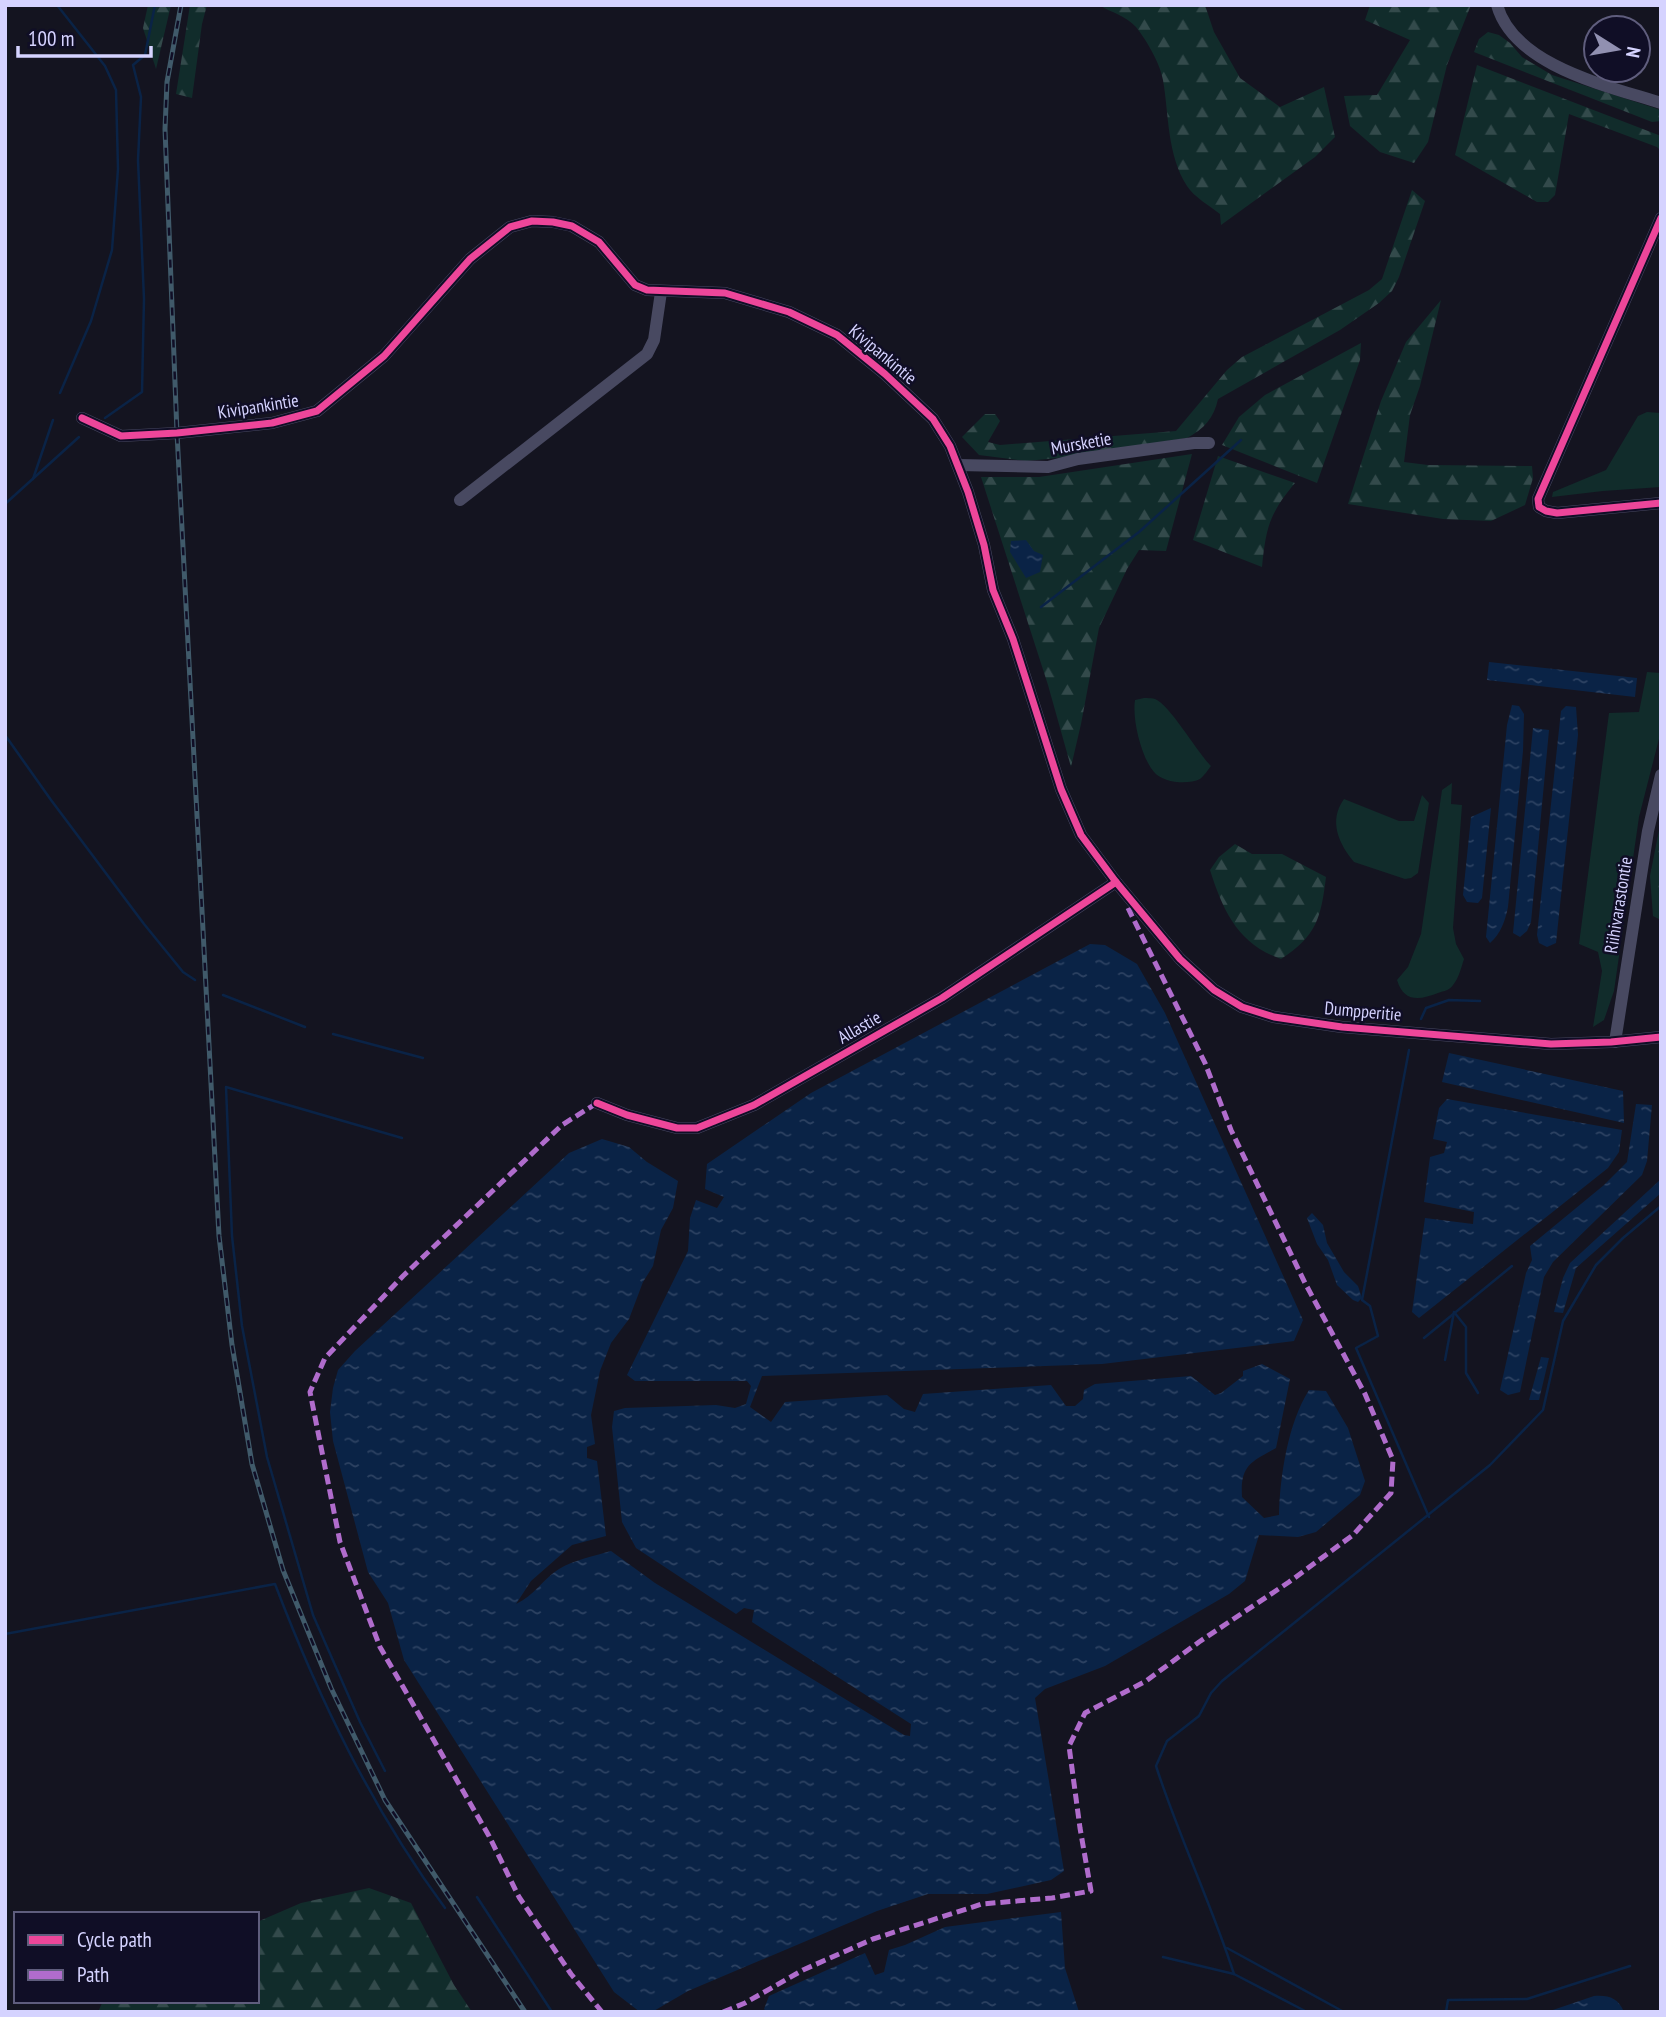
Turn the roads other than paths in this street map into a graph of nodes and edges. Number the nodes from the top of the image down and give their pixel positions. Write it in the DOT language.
graph roads {
  1 [pos="1497,5"];
  2 [pos="1661,103"];
  3 [pos="1661,218"];
  4 [pos="661,292"];
  5 [pos="82,418"];
  6 [pos="1209,443"];
  7 [pos="958,465"];
  8 [pos="460,500"];
  9 [pos="1661,503"];
  10 [pos="1661,775"];
  11 [pos="1116,882"];
  12 [pos="1661,1037"];
  13 [pos="1615,1042"];
  14 [pos="597,1103"];
  1 -- 2 [label="street"];
  3 -- 9 [label="street"];
  4 -- 5 [label="street, Kivipankintie"];
  4 -- 7 [label="street, Kivipankintie"];
  4 -- 8 [label="street"];
  6 -- 7 [label="street, Mursketie"];
  7 -- 11 [label="street, Kivipankintie"];
  10 -- 13 [label="street, Riihivarastontie"];
  11 -- 13 [label="street, Dumpperitie"];
  11 -- 14 [label="street, Allastie"];
  12 -- 13 [label="street, Dumpperitie"];
}
